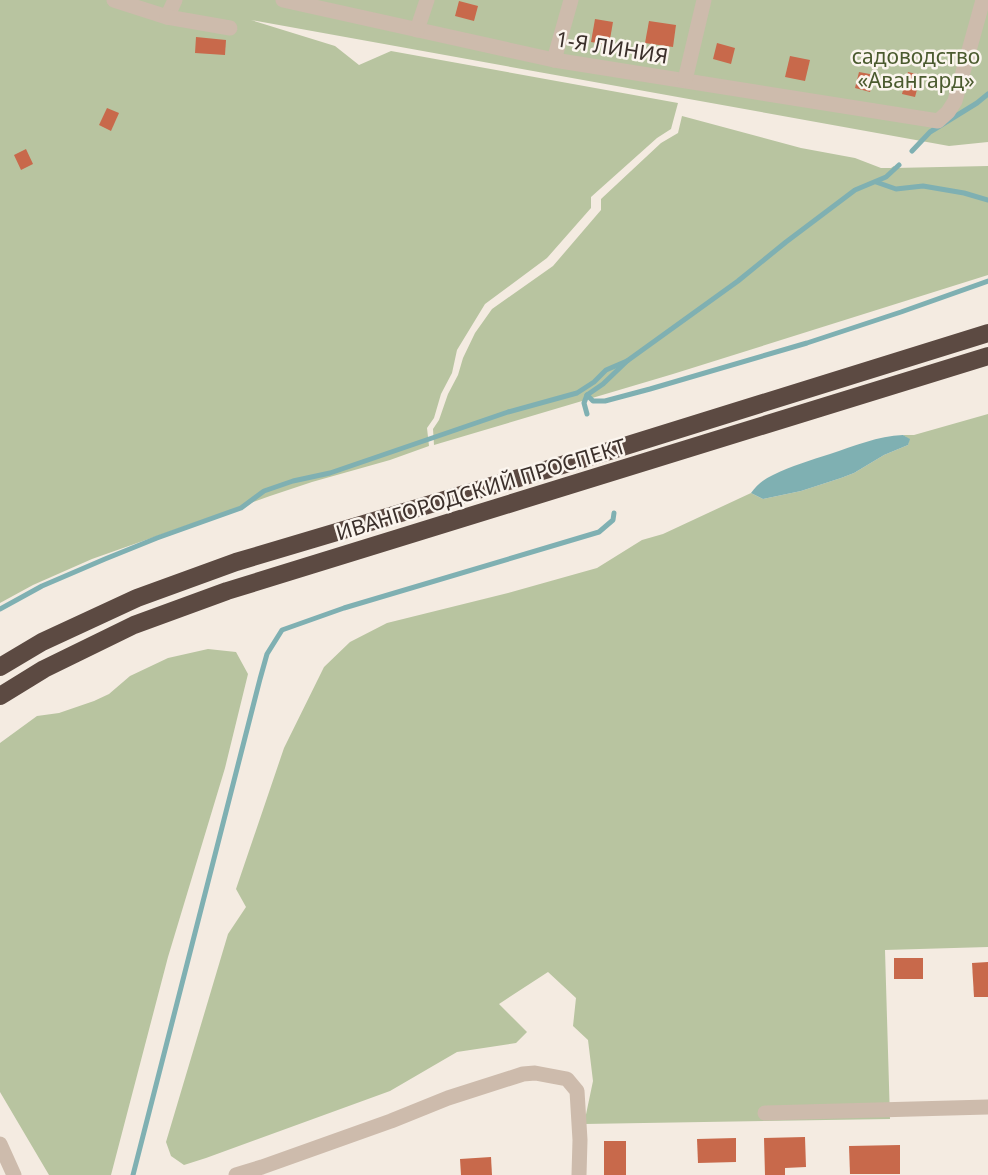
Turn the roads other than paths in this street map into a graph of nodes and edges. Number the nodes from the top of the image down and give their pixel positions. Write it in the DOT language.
graph roads {
  1 [pos="114,0"];
  2 [pos="175,0"];
  3 [pos="283,0"];
  4 [pos="427,0"];
  5 [pos="571,0"];
  6 [pos="704,0"];
  7 [pos="983,0"];
  8 [pos="167,17"];
  9 [pos="230,28"];
  10 [pos="417,30"];
  11 [pos="554,60"];
  12 [pos="685,80"];
  13 [pos="988,333"];
  14 [pos="988,356"];
  15 [pos="0,668"];
  16 [pos="0,696"];
  17 [pos="988,1107"];
  18 [pos="765,1113"];
  19 [pos="0,1144"];
  20 [pos="265,1171"];
  21 [pos="14,1175"];
  22 [pos="236,1175"];
  23 [pos="579,1175"];
  1 -- 8 [label="street"];
  2 -- 8 [label="street"];
  3 -- 10 [label="street, 1-Я ЛИНИЯ"];
  4 -- 10 [label="street"];
  5 -- 11 [label="street"];
  6 -- 12 [label="street"];
  7 -- 12 [label="street, 1-Я ЛИНИЯ"];
  8 -- 9 [label="street"];
  10 -- 11 [label="street, 1-Я ЛИНИЯ"];
  11 -- 12 [label="street, 1-Я ЛИНИЯ"];
  13 -- 15 [label="highway, ИВАНГОРОДСКИЙ ПРОСПЕКТ"];
  14 -- 16 [label="highway, ИВАНГОРОДСКИЙ ПРОСПЕКТ"];
  17 -- 18 [label="street"];
  19 -- 21 [label="street"];
  20 -- 22 [label="street"];
  20 -- 23 [label="street"];
}
